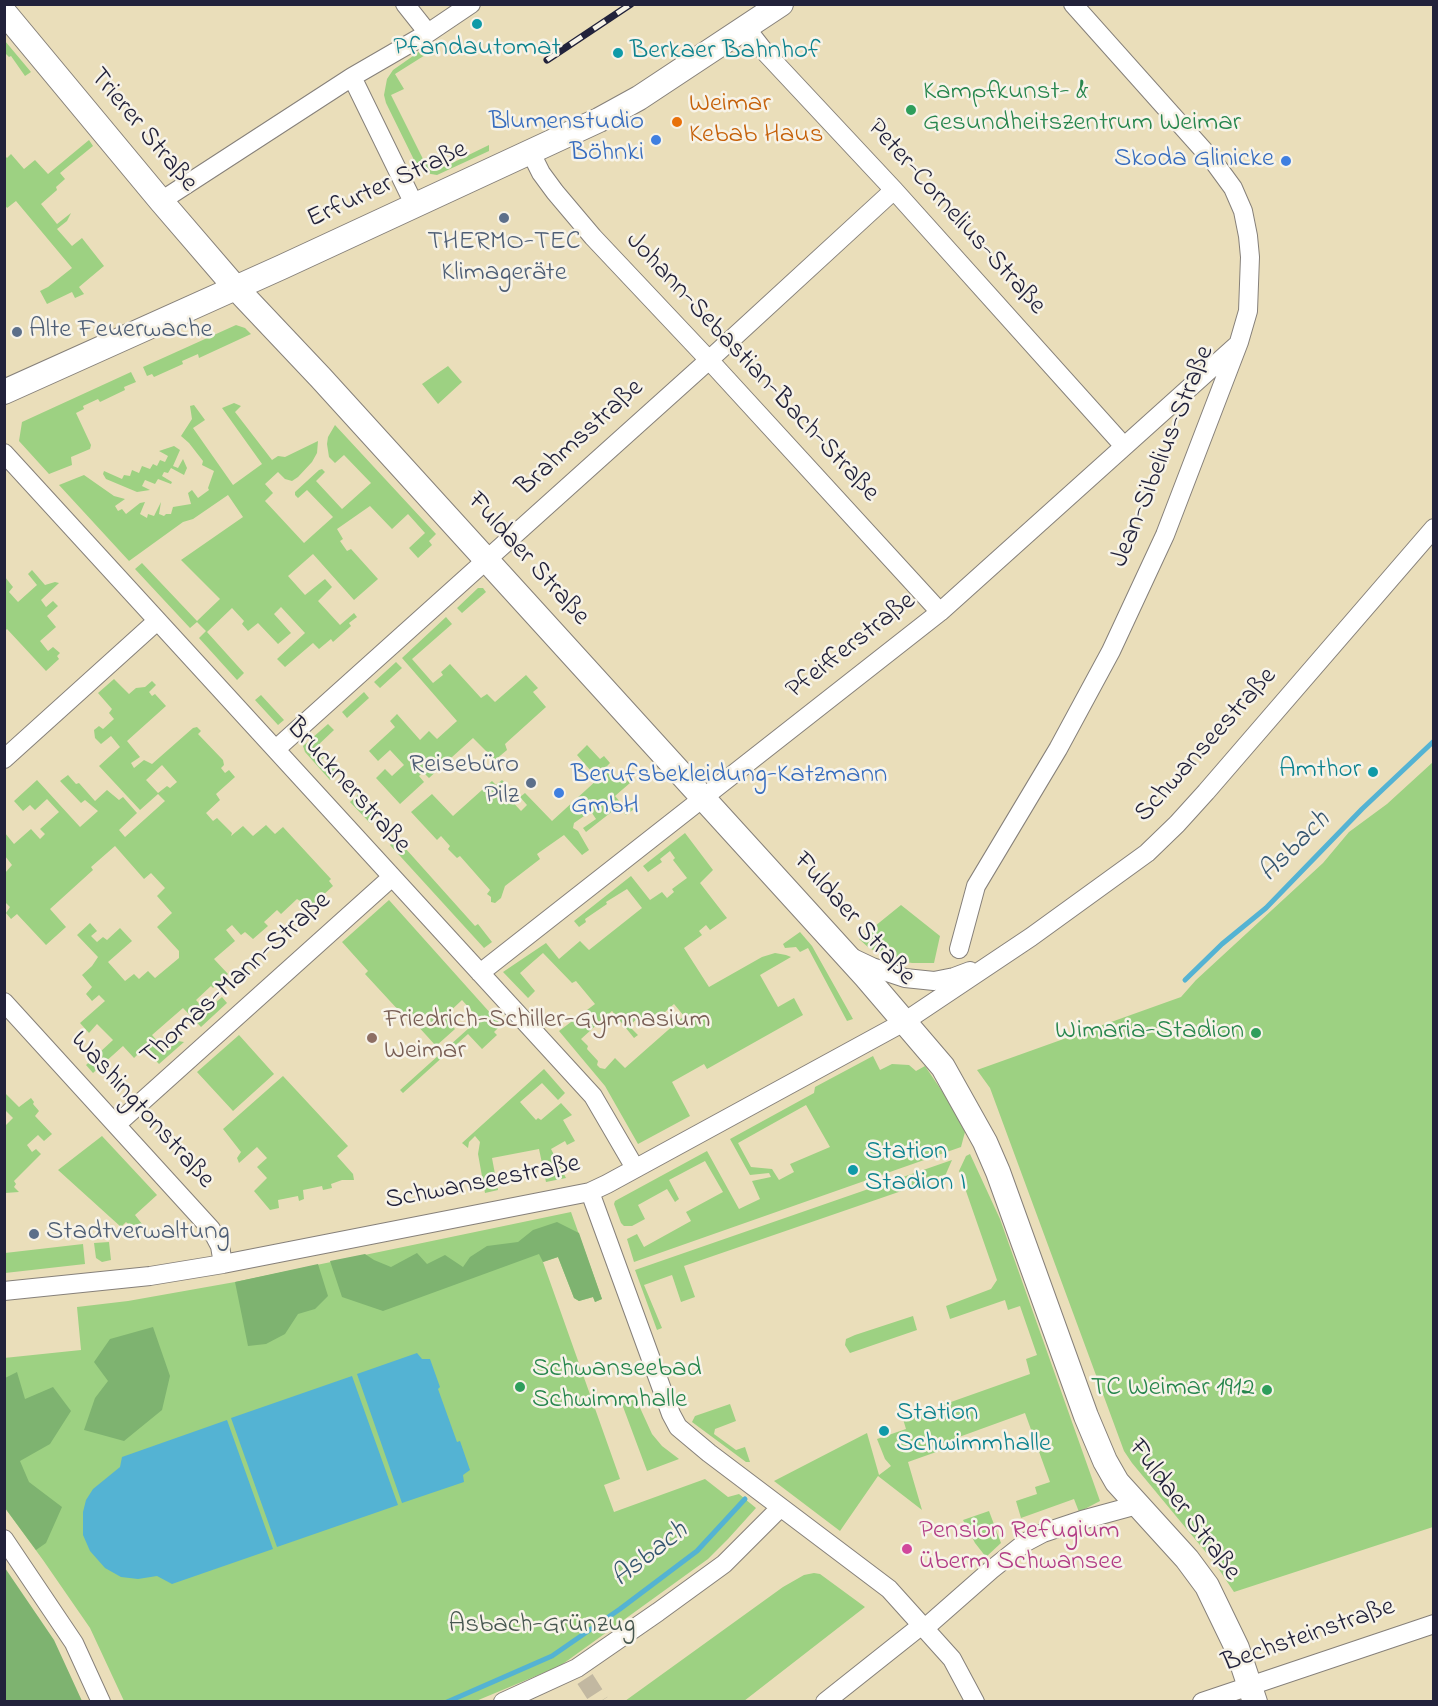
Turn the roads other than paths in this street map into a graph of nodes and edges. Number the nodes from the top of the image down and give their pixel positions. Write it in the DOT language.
graph roads {
  1 [pos="405,4"];
  2 [pos="471,4"];
  3 [pos="781,4"];
  4 [pos="1073,4"];
  5 [pos="4,12"];
  6 [pos="746,28"];
  7 [pos="428,33"];
  8 [pos="352,77"];
  9 [pos="531,153"];
  10 [pos="894,190"];
  11 [pos="161,201"];
  12 [pos="415,206"];
  13 [pos="235,287"];
  14 [pos="1239,342"];
  15 [pos="709,360"];
  16 [pos="4,392"];
  17 [pos="1123,445"];
  18 [pos="4,453"];
  19 [pos="1434,528"];
  20 [pos="487,561"];
  21 [pos="940,612"];
  22 [pos="157,621"];
  23 [pos="276,749"];
  24 [pos="4,759"];
  25 [pos="704,799"];
  26 [pos="392,877"];
  27 [pos="959,949"];
  28 [pos="844,954"];
  29 [pos="989,965"];
  30 [pos="480,973"];
  31 [pos="4,1002"];
  32 [pos="904,1022"];
  33 [pos="117,1124"];
  34 [pos="635,1168"];
  35 [pos="590,1192"];
  36 [pos="223,1264"];
  37 [pos="4,1291"];
  38 [pos="1137,1505"];
  39 [pos="780,1508"];
  40 [pos="4,1539"];
  41 [pos="1434,1624"];
  42 [pos="923,1627"];
  43 [pos="1253,1694"];
  44 [pos="101,1701"];
  45 [pos="503,1701"];
  46 [pos="825,1701"];
  47 [pos="975,1701"];
  48 [pos="1202,1701"];
  1 -- 7 [label="street"];
  2 -- 7 [label="street"];
  3 -- 6 [label="street, Erfurter Straße"];
  4 -- 14 [label="street, Jean-Sibelius-Straße"];
  5 -- 11 [label="street, Trierer Straße"];
  6 -- 9 [label="street, Erfurter Straße"];
  6 -- 10 [label="street, Peter-Cornelius-Straße"];
  7 -- 8 [label="street"];
  8 -- 11 [label="street"];
  8 -- 12 [label="street"];
  9 -- 12 [label="street, Erfurter Straße"];
  9 -- 15 [label="street, Johann-Sebastian-Bach-Straße"];
  10 -- 15 [label="street, Brahmsstraße"];
  10 -- 17 [label="street, Peter-Cornelius-Straße"];
  11 -- 13 [label="street, Trierer Straße"];
  12 -- 13 [label="street, Erfurter Straße"];
  13 -- 16 [label="street, Erfurter Straße"];
  13 -- 20 [label="street, Fuldaer Straße"];
  14 -- 17 [label="street, Pfeifferstraße"];
  14 -- 27 [label="street, Jean-Sibelius-Straße"];
  15 -- 20 [label="street, Brahmsstraße"];
  15 -- 21 [label="street, Johann-Sebastian-Bach-Straße"];
  17 -- 21 [label="street, Pfeifferstraße"];
  18 -- 22 [label="street, Brucknerstraße"];
  19 -- 29 [label="street, Schwanseestraße"];
  20 -- 23 [label="street, Brahmsstraße"];
  20 -- 25 [label="street, Fuldaer Straße"];
  21 -- 25 [label="street, Pfeifferstraße"];
  22 -- 23 [label="street, Brucknerstraße"];
  22 -- 24 [label="street"];
  23 -- 26 [label="street, Brucknerstraße"];
  25 -- 28 [label="street, Fuldaer Straße"];
  25 -- 30 [label="street, Pfeifferstraße"];
  26 -- 30 [label="street, Brucknerstraße"];
  26 -- 33 [label="street, Thomas-Mann-Straße"];
  28 -- 29 [label="street, Schwanseestraße"];
  28 -- 32 [label="street, Fuldaer Straße"];
  29 -- 32 [label="street, Schwanseestraße"];
  30 -- 34 [label="street, Brucknerstraße"];
  31 -- 33 [label="street, Washingtonstraße"];
  32 -- 34 [label="street, Schwanseestraße"];
  32 -- 38 [label="street, Fuldaer Straße"];
  33 -- 36 [label="street, Washingtonstraße"];
  34 -- 35 [label="street, Schwanseestraße"];
  35 -- 36 [label="street, Schwanseestraße"];
  35 -- 39 [label="street"];
  36 -- 37 [label="street, Schwanseestraße"];
  38 -- 42 [label="street"];
  38 -- 43 [label="street, Fuldaer Straße"];
  39 -- 42 [label="street"];
  39 -- 45 [label="street"];
  40 -- 44 [label="street"];
  41 -- 43 [label="street, Bechsteinstraße"];
  42 -- 46 [label="street"];
  42 -- 47 [label="street"];
  43 -- 48 [label="street, Bechsteinstraße"];
}
